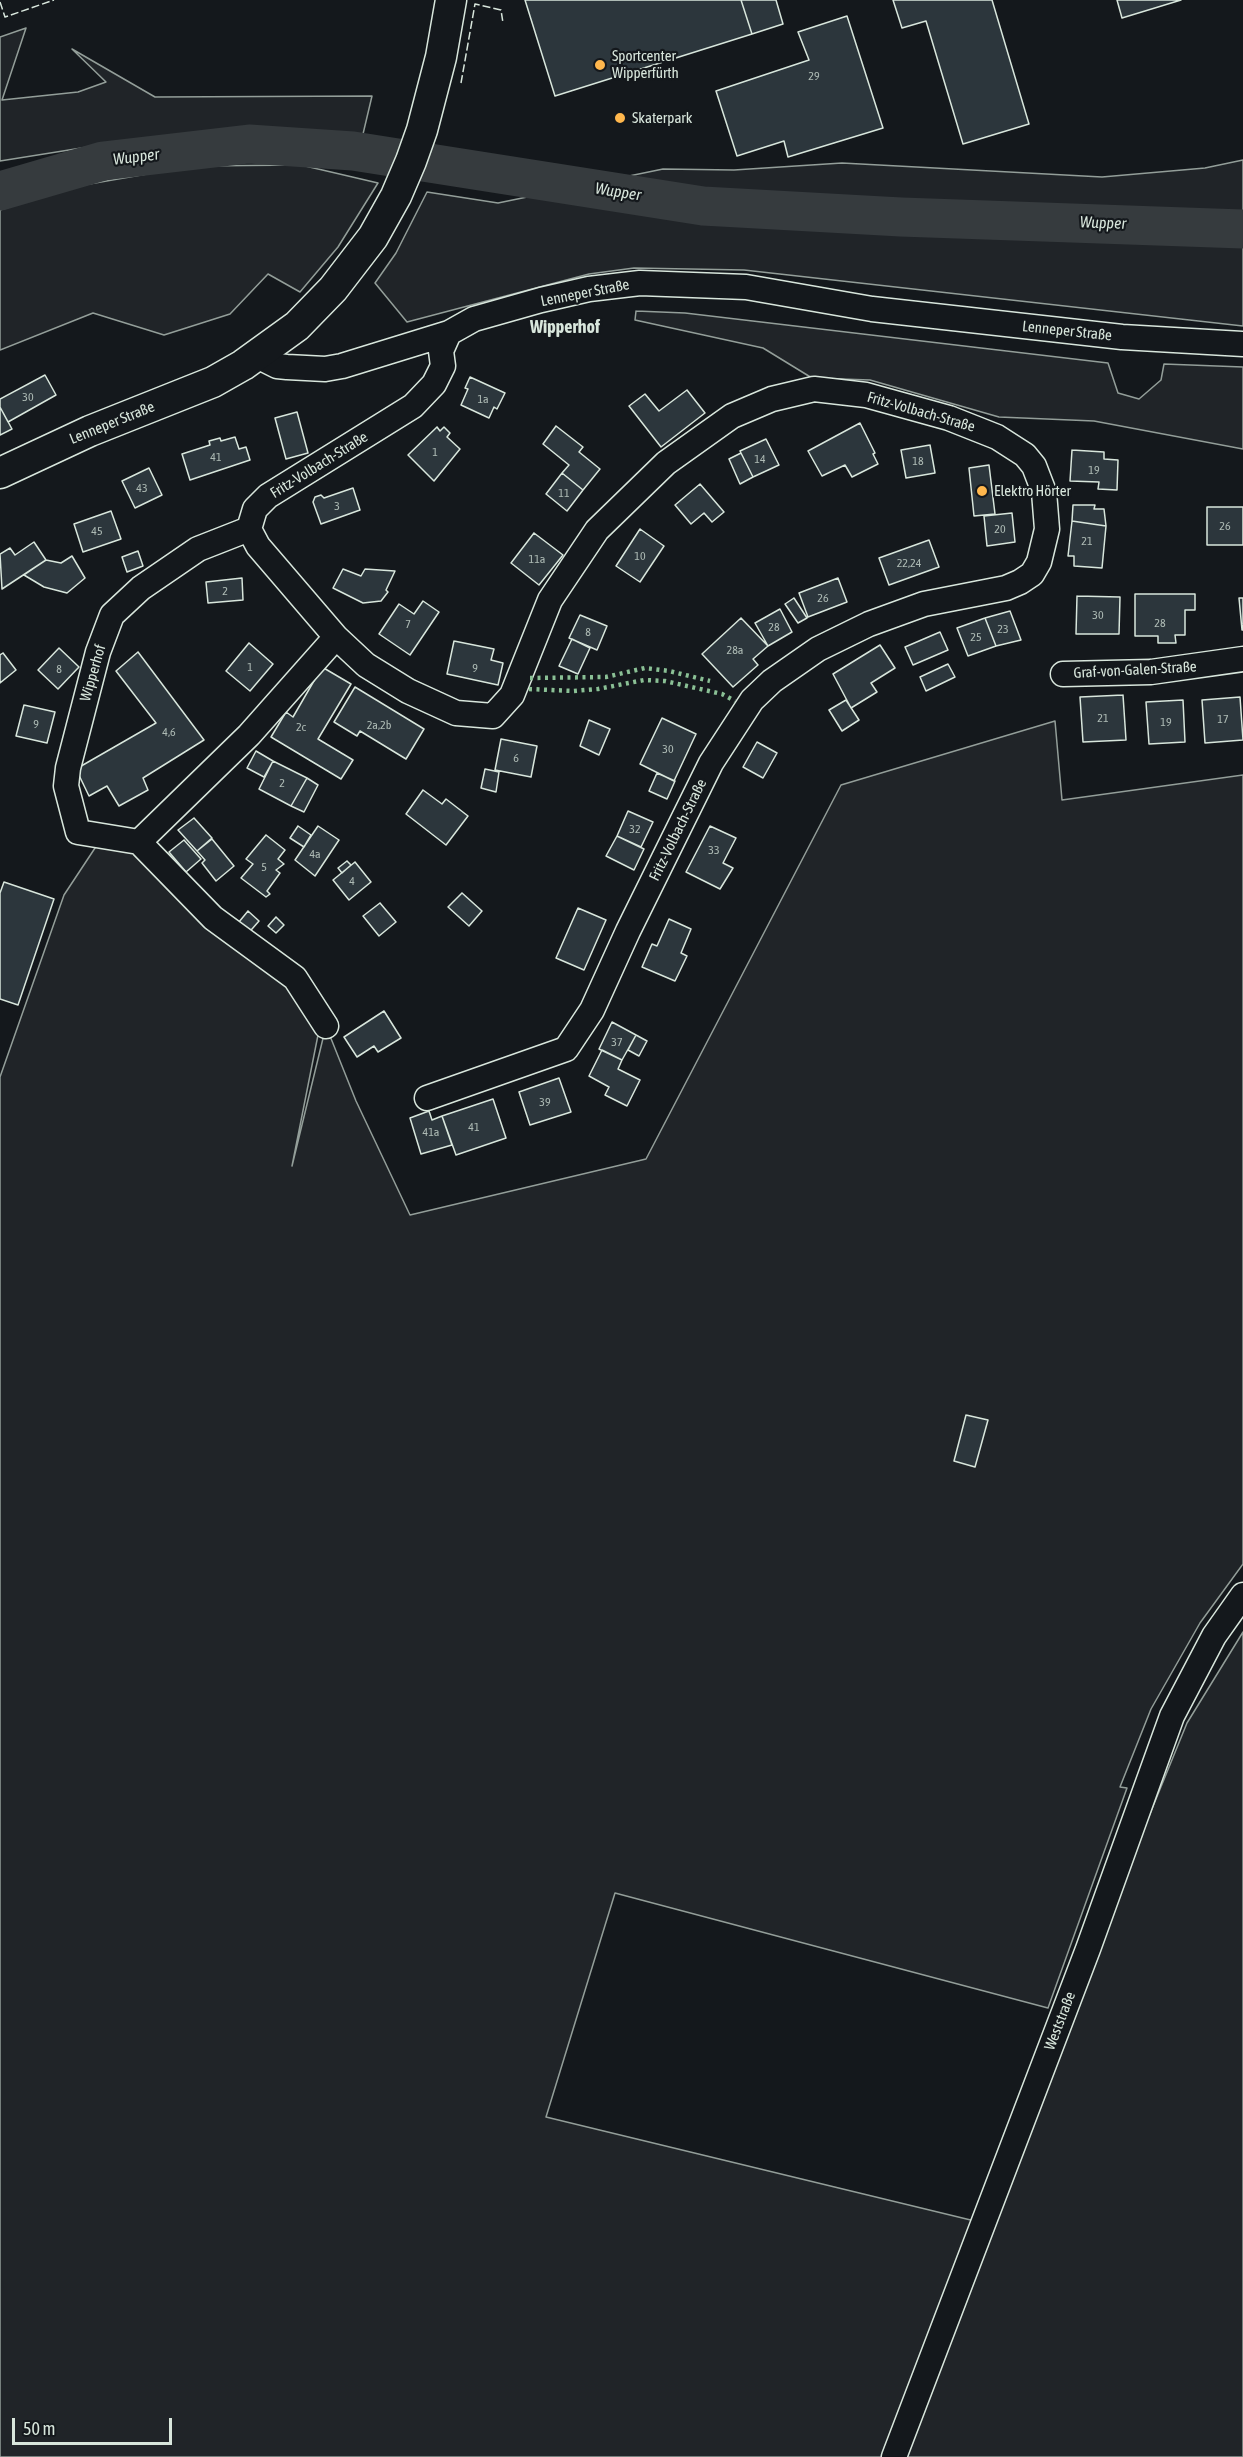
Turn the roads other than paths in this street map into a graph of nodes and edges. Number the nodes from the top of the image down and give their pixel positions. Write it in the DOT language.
graph roads {
  1 [pos="451,0"];
  2 [pos="449,333"];
  3 [pos="1243,344"];
  4 [pos="257,356"];
  5 [pos="0,473"];
  6 [pos="249,529"];
  7 [pos="336,637"];
  8 [pos="1243,659"];
  9 [pos="1063,674"];
  10 [pos="139,842"];
  11 [pos="326,1026"];
  12 [pos="427,1098"];
  13 [pos="1243,1595"];
  14 [pos="894,2457"];
  1 -- 4 [label="main road"];
  2 -- 3 [label="street, Lenneper Straße"];
  2 -- 4 [label="street, Lenneper Straße"];
  2 -- 6 [label="street, Fritz-Volbach-Straße"];
  4 -- 5 [label="main road, Lenneper Straße"];
  6 -- 7 [label="street, Fritz-Volbach-Straße"];
  6 -- 10 [label="street, Wipperhof"];
  7 -- 10 [label="street"];
  7 -- 12 [label="street, Fritz-Volbach-Straße"];
  8 -- 9 [label="street, Graf-von-Galen-Straße"];
  10 -- 11 [label="street"];
  13 -- 14 [label="street, Weststraße"];
}
